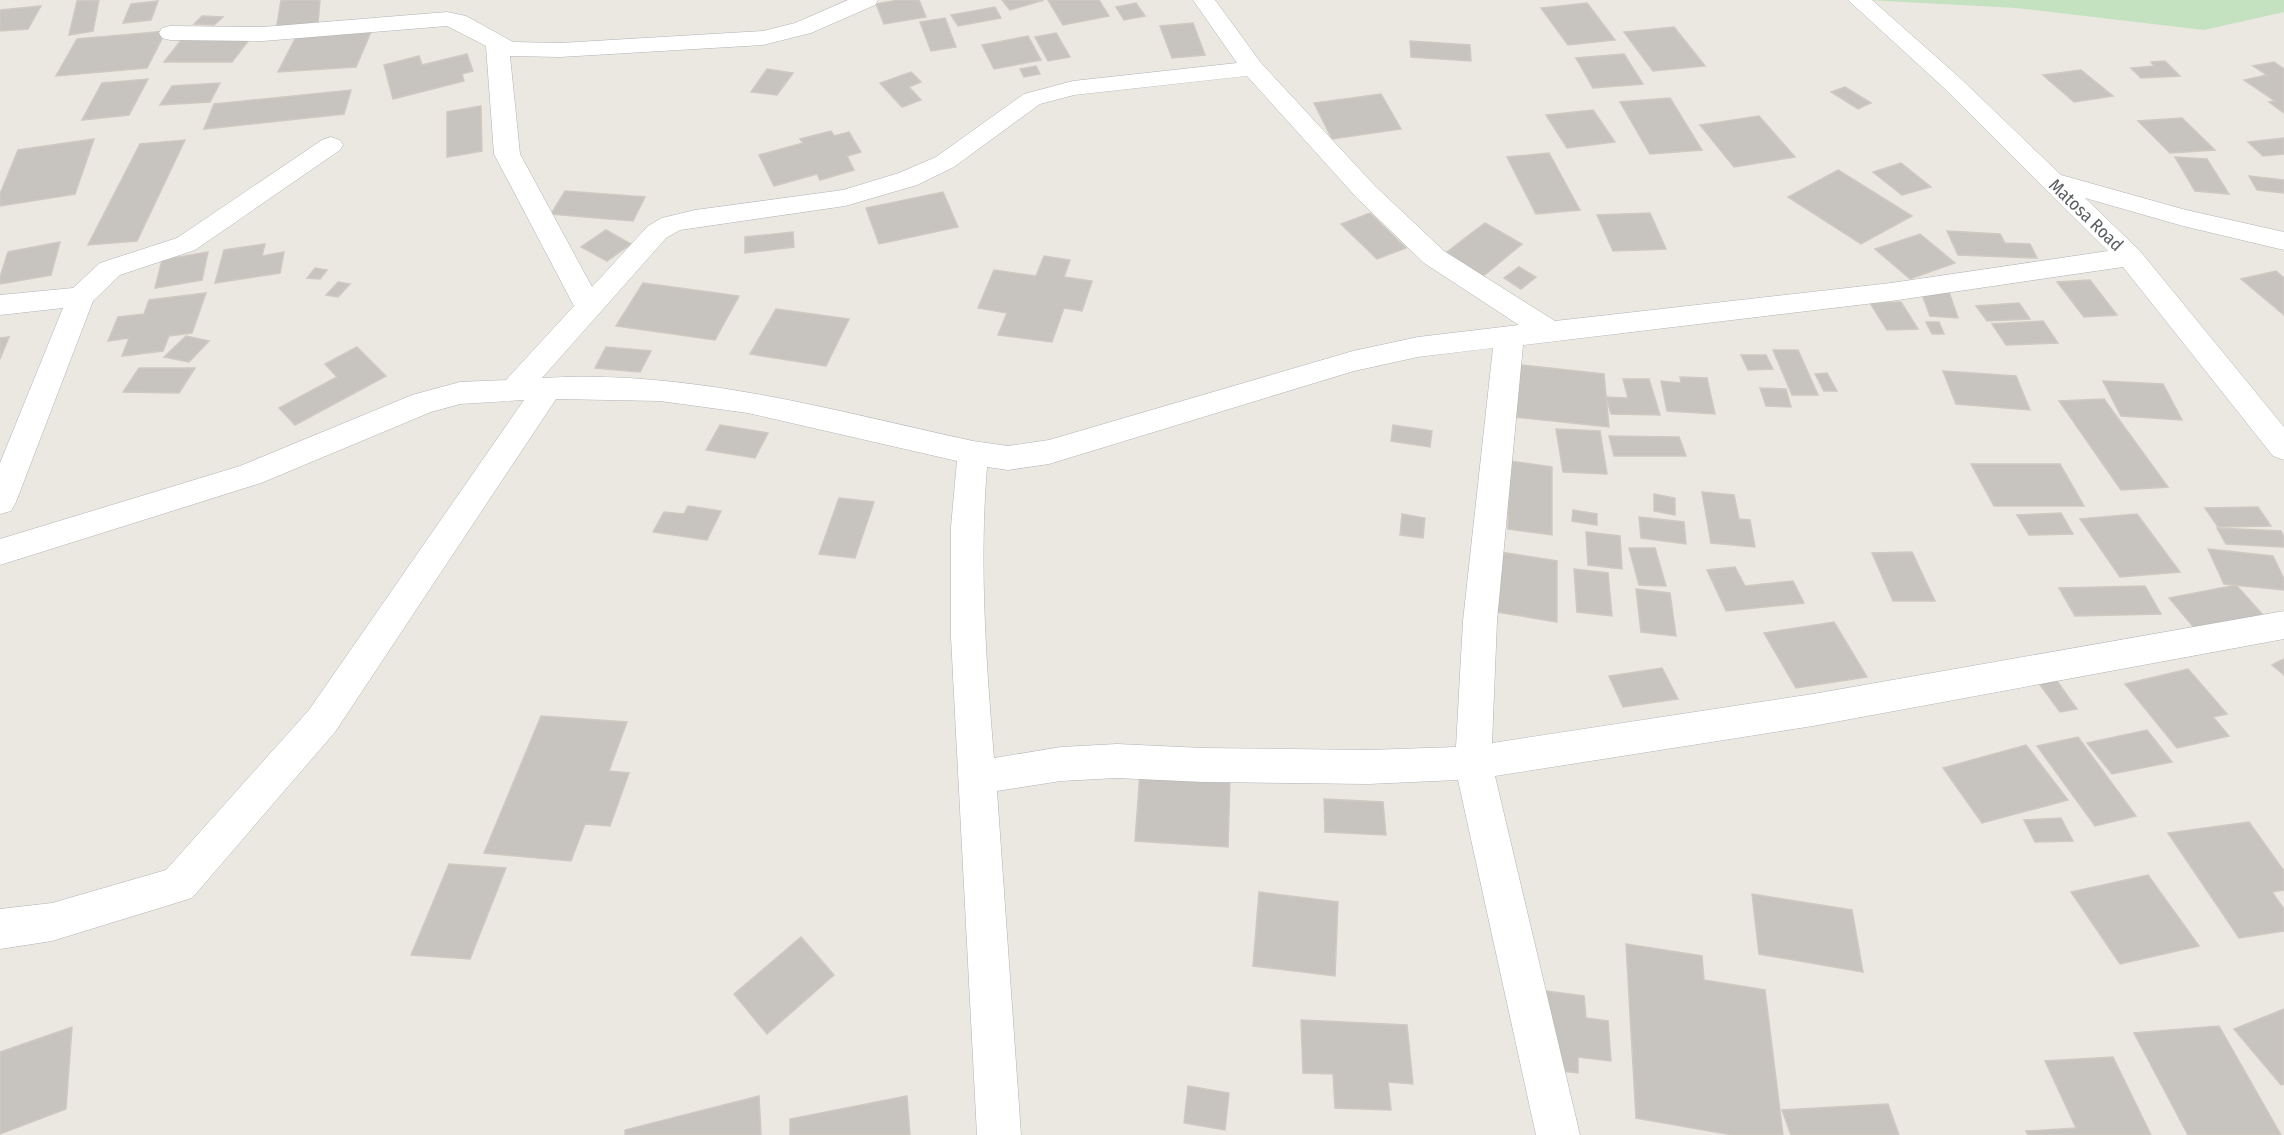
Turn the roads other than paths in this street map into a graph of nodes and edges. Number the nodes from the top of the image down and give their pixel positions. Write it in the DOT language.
graph roads {
  1 [pos="867,0"];
  2 [pos="1204,0"];
  3 [pos="1861,3"];
  4 [pos="170,33"];
  5 [pos="497,44"];
  6 [pos="1253,68"];
  7 [pos="331,145"];
  8 [pos="2049,180"];
  9 [pos="2284,241"];
  10 [pos="2130,257"];
  11 [pos="81,297"];
  12 [pos="0,306"];
  13 [pos="589,308"];
  14 [pos="1552,333"];
  15 [pos="1509,337"];
  16 [pos="531,389"];
  17 [pos="2284,448"];
  18 [pos="973,453"];
  19 [pos="0,502"];
  20 [pos="0,552"];
  21 [pos="2284,625"];
  22 [pos="1473,763"];
  23 [pos="977,778"];
  24 [pos="0,929"];
  25 [pos="999,1135"];
  26 [pos="1558,1135"];
  1 -- 5 [label="street"];
  2 -- 6 [label="street"];
  3 -- 8 [label="street, Matosa Road"];
  4 -- 5 [label="street"];
  5 -- 13 [label="street"];
  6 -- 13 [label="street"];
  6 -- 14 [label="street"];
  7 -- 11 [label="street"];
  8 -- 9 [label="street"];
  8 -- 10 [label="street, Matosa Road"];
  10 -- 14 [label="street"];
  10 -- 17 [label="street, Matosa Road"];
  11 -- 12 [label="street"];
  11 -- 19 [label="street"];
  13 -- 16 [label="street"];
  14 -- 15 [label="street"];
  15 -- 18 [label="street"];
  15 -- 22 [label="street"];
  16 -- 18 [label="street"];
  16 -- 20 [label="street"];
  16 -- 24 [label="street"];
  18 -- 23 [label="street"];
  21 -- 22 [label="street"];
  22 -- 23 [label="street"];
  22 -- 26 [label="street"];
  23 -- 25 [label="street"];
}
